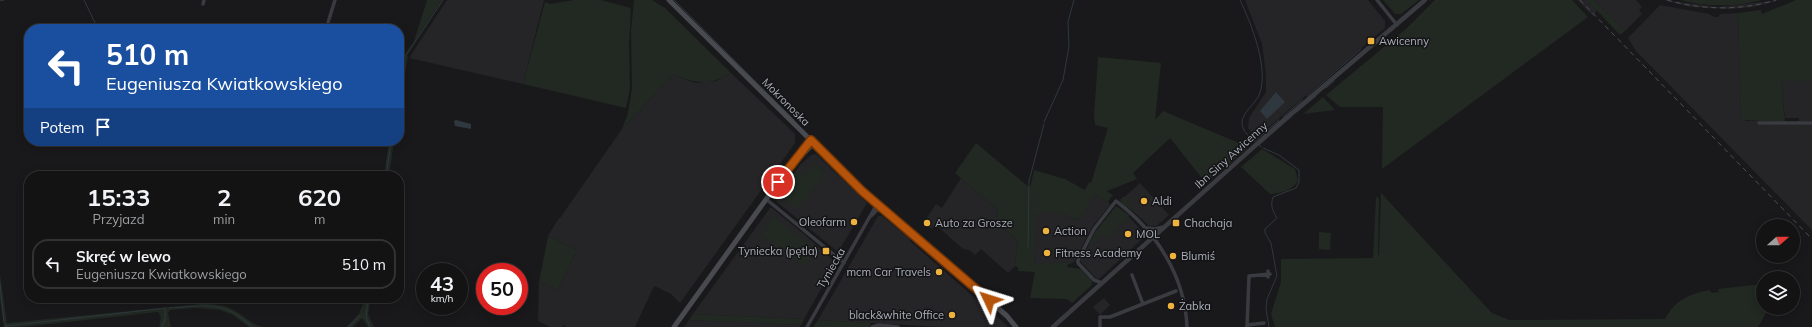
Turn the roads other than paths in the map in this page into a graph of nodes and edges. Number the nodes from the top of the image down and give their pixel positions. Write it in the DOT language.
graph roads {
  1 [pos="335,0"];
  2 [pos="669,0"];
  3 [pos="1377,0"];
  4 [pos="1424,0"];
  5 [pos="328,24"];
  6 [pos="1397,25"];
  7 [pos="1759,123"];
  8 [pos="1812,123"];
  9 [pos="813,142"];
  10 [pos="766,199"];
  11 [pos="879,205"];
  12 [pos="1165,226"];
  13 [pos="1146,228"];
  14 [pos="1153,237"];
  15 [pos="844,263"];
  16 [pos="1268,274"];
  17 [pos="1138,277"];
  18 [pos="1094,280"];
  19 [pos="1102,284"];
  20 [pos="1141,284"];
  21 [pos="1136,286"];
  22 [pos="1095,290"];
  23 [pos="1176,291"];
  24 [pos="1143,304"];
  25 [pos="1264,323"];
  26 [pos="873,326"];
  27 [pos="1247,326"];
  28 [pos="674,327"];
  29 [pos="806,327"];
  30 [pos="898,327"];
  31 [pos="1016,327"];
  32 [pos="1053,327"];
  33 [pos="1100,327"];
  34 [pos="1187,327"];
  1 -- 5 [label="street"];
  2 -- 9 [label="main road, Mokronoska"];
  3 -- 6 [label="street"];
  4 -- 6 [label="street, Ibn Siny Awicenny"];
  6 -- 12 [label="street, Ibn Siny Awicenny"];
  7 -- 8 [label="street"];
  9 -- 10 [label="main road"];
  9 -- 11 [label="main road, Mokronoska"];
  10 -- 15 [label="street"];
  10 -- 28 [label="main road"];
  11 -- 15 [label="street, Tyniecka"];
  11 -- 31 [label="main road, Mokronoska"];
  12 -- 13 [label="street"];
  12 -- 14 [label="street, Ibn Siny Awicenny"];
  13 -- 14 [label="street"];
  13 -- 18 [label="street"];
  14 -- 19 [label="street, Ibn Siny Awicenny"];
  14 -- 34 [label="street"];
  15 -- 29 [label="street, Tyniecka"];
  16 -- 27 [label="street"];
  17 -- 21 [label="street"];
  18 -- 19 [label="street"];
  18 -- 22 [label="street"];
  19 -- 22 [label="street, Ibn Siny Awicenny"];
  20 -- 21 [label="street"];
  21 -- 24 [label="street"];
  22 -- 32 [label="street, Ibn Siny Awicenny"];
  23 -- 24 [label="street"];
  24 -- 33 [label="street"];
  25 -- 27 [label="street"];
  26 -- 30 [label="street"];
}
